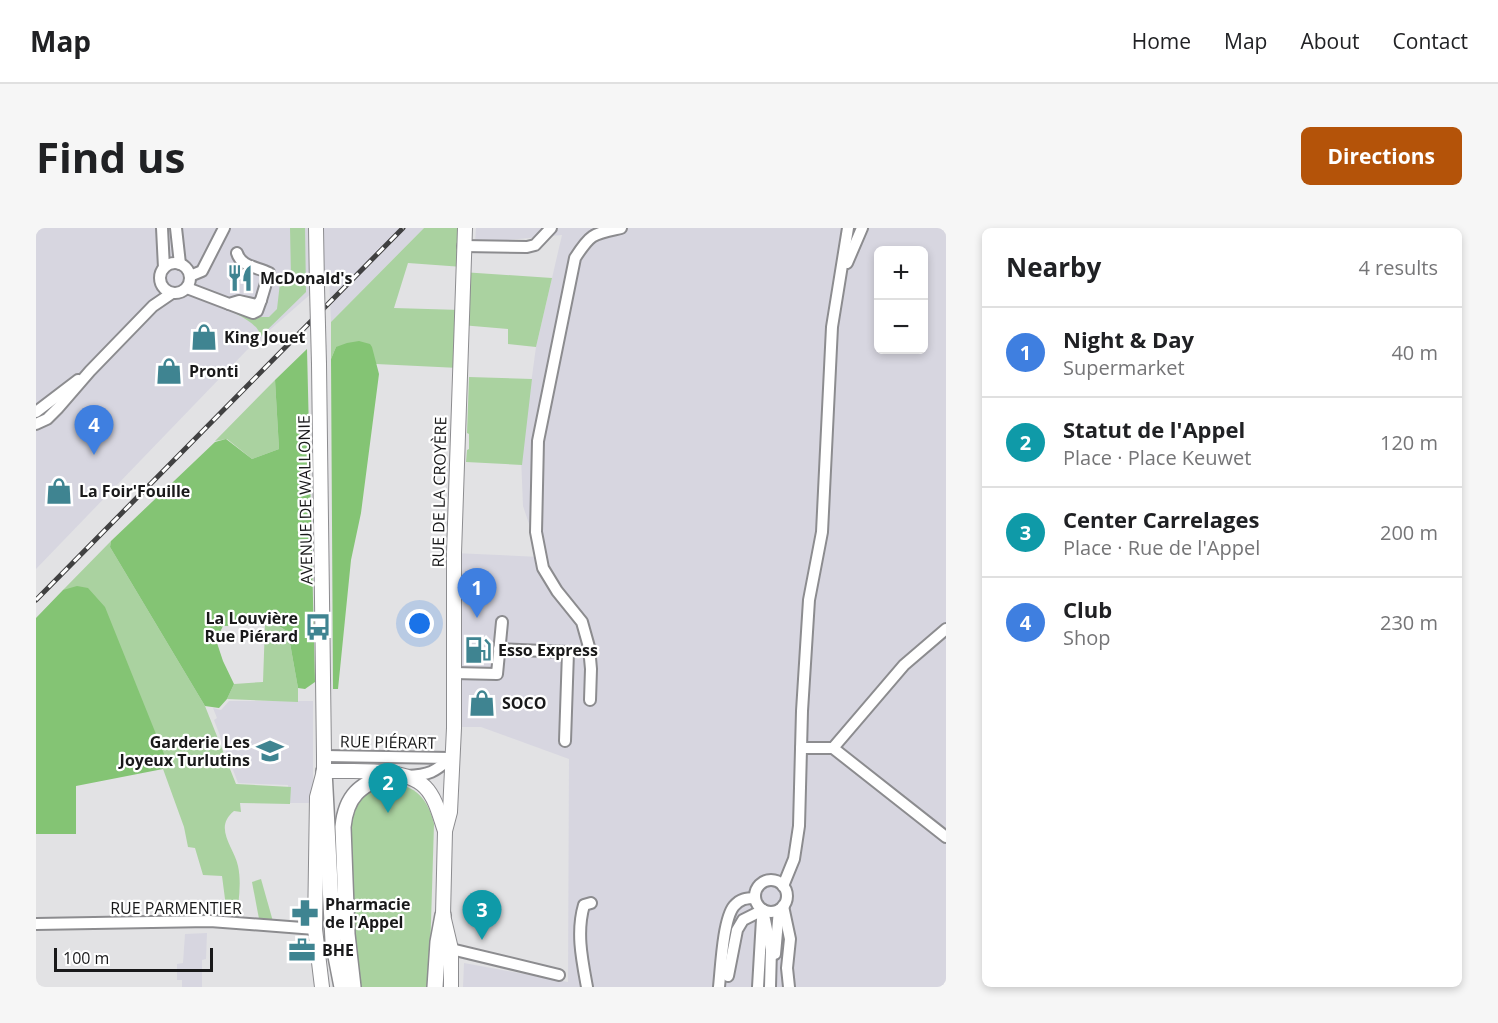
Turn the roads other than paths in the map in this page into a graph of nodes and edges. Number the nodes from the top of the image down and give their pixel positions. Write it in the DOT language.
graph roads {
  1 [pos="162,228"];
  2 [pos="176,228"];
  3 [pos="225,228"];
  4 [pos="316,228"];
  5 [pos="465,228"];
  6 [pos="551,228"];
  7 [pos="621,228"];
  8 [pos="849,228"];
  9 [pos="862,228"];
  10 [pos="464,246"];
  11 [pos="237,254"];
  12 [pos="180,264"];
  13 [pos="164,268"];
  14 [pos="190,276"];
  15 [pos="840,280"];
  16 [pos="161,283"];
  17 [pos="187,288"];
  18 [pos="172,293"];
  19 [pos="153,306"];
  20 [pos="90,371"];
  21 [pos="52,400"];
  22 [pos="36,412"];
  23 [pos="47,419"];
  24 [pos="36,424"];
  25 [pos="502,622"];
  26 [pos="946,629"];
  27 [pos="499,649"];
  28 [pos="454,673"];
  29 [pos="590,700"];
  30 [pos="565,741"];
  31 [pos="801,748"];
  32 [pos="832,748"];
  33 [pos="451,758"];
  34 [pos="324,763"];
  35 [pos="388,773"];
  36 [pos="407,776"];
  37 [pos="445,831"];
  38 [pos="946,837"];
  39 [pos="783,886"];
  40 [pos="755,898"];
  41 [pos="591,903"];
  42 [pos="781,908"];
  43 [pos="763,910"];
  44 [pos="443,915"];
  45 [pos="36,924"];
  46 [pos="315,929"];
  47 [pos="451,949"];
  48 [pos="559,975"];
  49 [pos="322,987"];
  50 [pos="342,987"];
  51 [pos="353,987"];
  52 [pos="435,987"];
  53 [pos="451,987"];
  54 [pos="587,987"];
  55 [pos="719,987"];
  56 [pos="726,987"];
  57 [pos="758,987"];
  58 [pos="770,987"];
  59 [pos="775,987"];
  60 [pos="789,987"];
  1 -- 13 [label="street"];
  2 -- 12 [label="street"];
  3 -- 14 [label="street"];
  4 -- 34 [label="main road, AVENUE DE WALLONIE, bridge"];
  5 -- 10 [label="main road, RUE DE LA CROYÈRE"];
  6 -- 10 [label="street"];
  7 -- 29 [label="street"];
  8 -- 15 [label="street"];
  9 -- 15 [label="street"];
  10 -- 28 [label="main road, RUE DE LA CROYÈRE"];
  11 -- 17 [label="street"];
  12 -- 13 [label="street"];
  12 -- 14 [label="street"];
  13 -- 16 [label="street"];
  14 -- 17 [label="street"];
  15 -- 31 [label="street"];
  16 -- 18 [label="street"];
  16 -- 19 [label="street"];
  17 -- 18 [label="street"];
  18 -- 19 [label="street"];
  19 -- 20 [label="street"];
  20 -- 21 [label="street"];
  20 -- 23 [label="street"];
  21 -- 22 [label="street"];
  21 -- 23 [label="street"];
  23 -- 24 [label="street"];
  25 -- 27 [label="street"];
  26 -- 32 [label="street"];
  27 -- 28 [label="street"];
  27 -- 30 [label="street"];
  28 -- 33 [label="main road, RUE DE LA CROYÈRE"];
  31 -- 32 [label="street"];
  31 -- 39 [label="street"];
  32 -- 38 [label="street"];
  33 -- 34 [label="street, RUE PIÉRART"];
  33 -- 36 [label="street"];
  33 -- 37 [label="main road, RUE DE LA CROYÈRE"];
  34 -- 35 [label="main road"];
  34 -- 46 [label="main road, AVENUE DE WALLONIE"];
  34 -- 50 [label="highway"];
  35 -- 36 [label="main road"];
  35 -- 51 [label="highway"];
  36 -- 37 [label="main road"];
  37 -- 44 [label="main road"];
  39 -- 40 [label="street"];
  39 -- 42 [label="street"];
  40 -- 43 [label="street"];
  40 -- 55 [label="street"];
  41 -- 54 [label="street"];
  42 -- 43 [label="street"];
  42 -- 59 [label="street"];
  42 -- 60 [label="street"];
  43 -- 56 [label="street"];
  43 -- 57 [label="street"];
  43 -- 58 [label="street"];
  44 -- 47 [label="main road"];
  44 -- 52 [label="highway"];
  45 -- 46 [label="street, RUE PARMENTIER"];
  46 -- 49 [label="main road, AVENUE DE WALLONIE"];
  47 -- 48 [label="street"];
  47 -- 53 [label="main road"];
}
